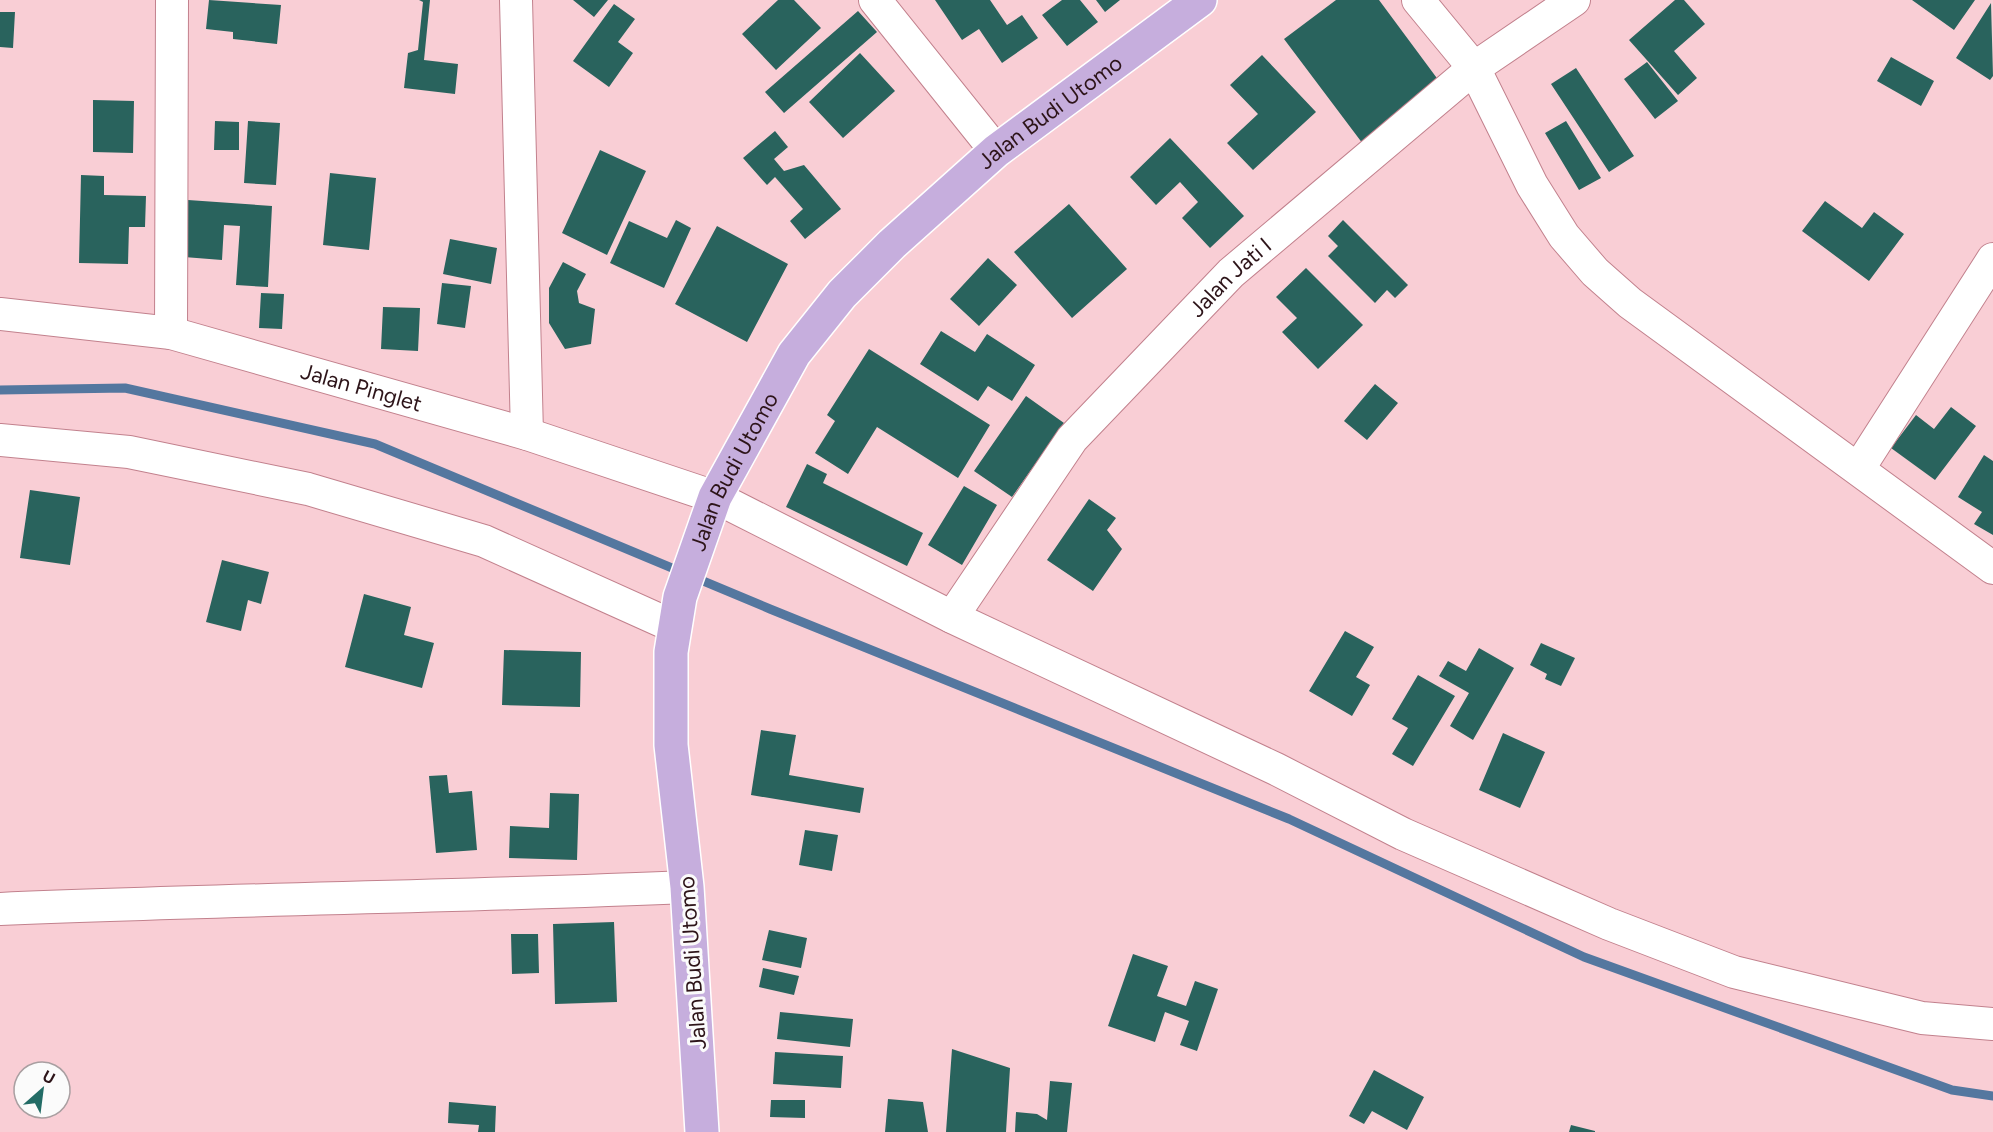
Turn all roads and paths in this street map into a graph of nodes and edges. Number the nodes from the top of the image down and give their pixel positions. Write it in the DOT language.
graph roads {
  1 [pos="172,0"];
  2 [pos="516,0"];
  3 [pos="875,0"];
  4 [pos="1200,0"];
  5 [pos="1418,0"];
  6 [pos="1574,0"];
  7 [pos="1474,68"];
  8 [pos="996,151"];
  9 [pos="1993,259"];
  10 [pos="0,314"];
  11 [pos="171,333"];
  12 [pos="527,434"];
  13 [pos="0,440"];
  14 [pos="1858,468"];
  15 [pos="711,508"];
  16 [pos="1993,568"];
  17 [pos="678,612"];
  18 [pos="952,617"];
  19 [pos="687,887"];
  20 [pos="0,909"];
  21 [pos="1993,1024"];
  22 [pos="702,1132"];
  1 -- 11 [label="street"];
  2 -- 12 [label="street"];
  3 -- 8 [label="street"];
  4 -- 8 [label="main road, Jalan Budi Utomo"];
  5 -- 7 [label="street"];
  6 -- 7 [label="street, Jalan Jati I"];
  7 -- 14 [label="street"];
  7 -- 18 [label="street, Jalan Jati I"];
  8 -- 15 [label="main road, Jalan Budi Utomo"];
  9 -- 14 [label="street"];
  10 -- 11 [label="street, Jalan Pinglet"];
  11 -- 12 [label="street, Jalan Pinglet"];
  12 -- 15 [label="street, Jalan Pinglet"];
  13 -- 17 [label="street"];
  14 -- 16 [label="street"];
  15 -- 17 [label="main road, Jalan Budi Utomo"];
  15 -- 18 [label="street, Jalan Pinglet"];
  17 -- 19 [label="main road, Jalan Budi Utomo"];
  18 -- 21 [label="street, Jalan Pinglet"];
  19 -- 20 [label="street"];
  19 -- 22 [label="main road, Jalan Budi Utomo"];
}
